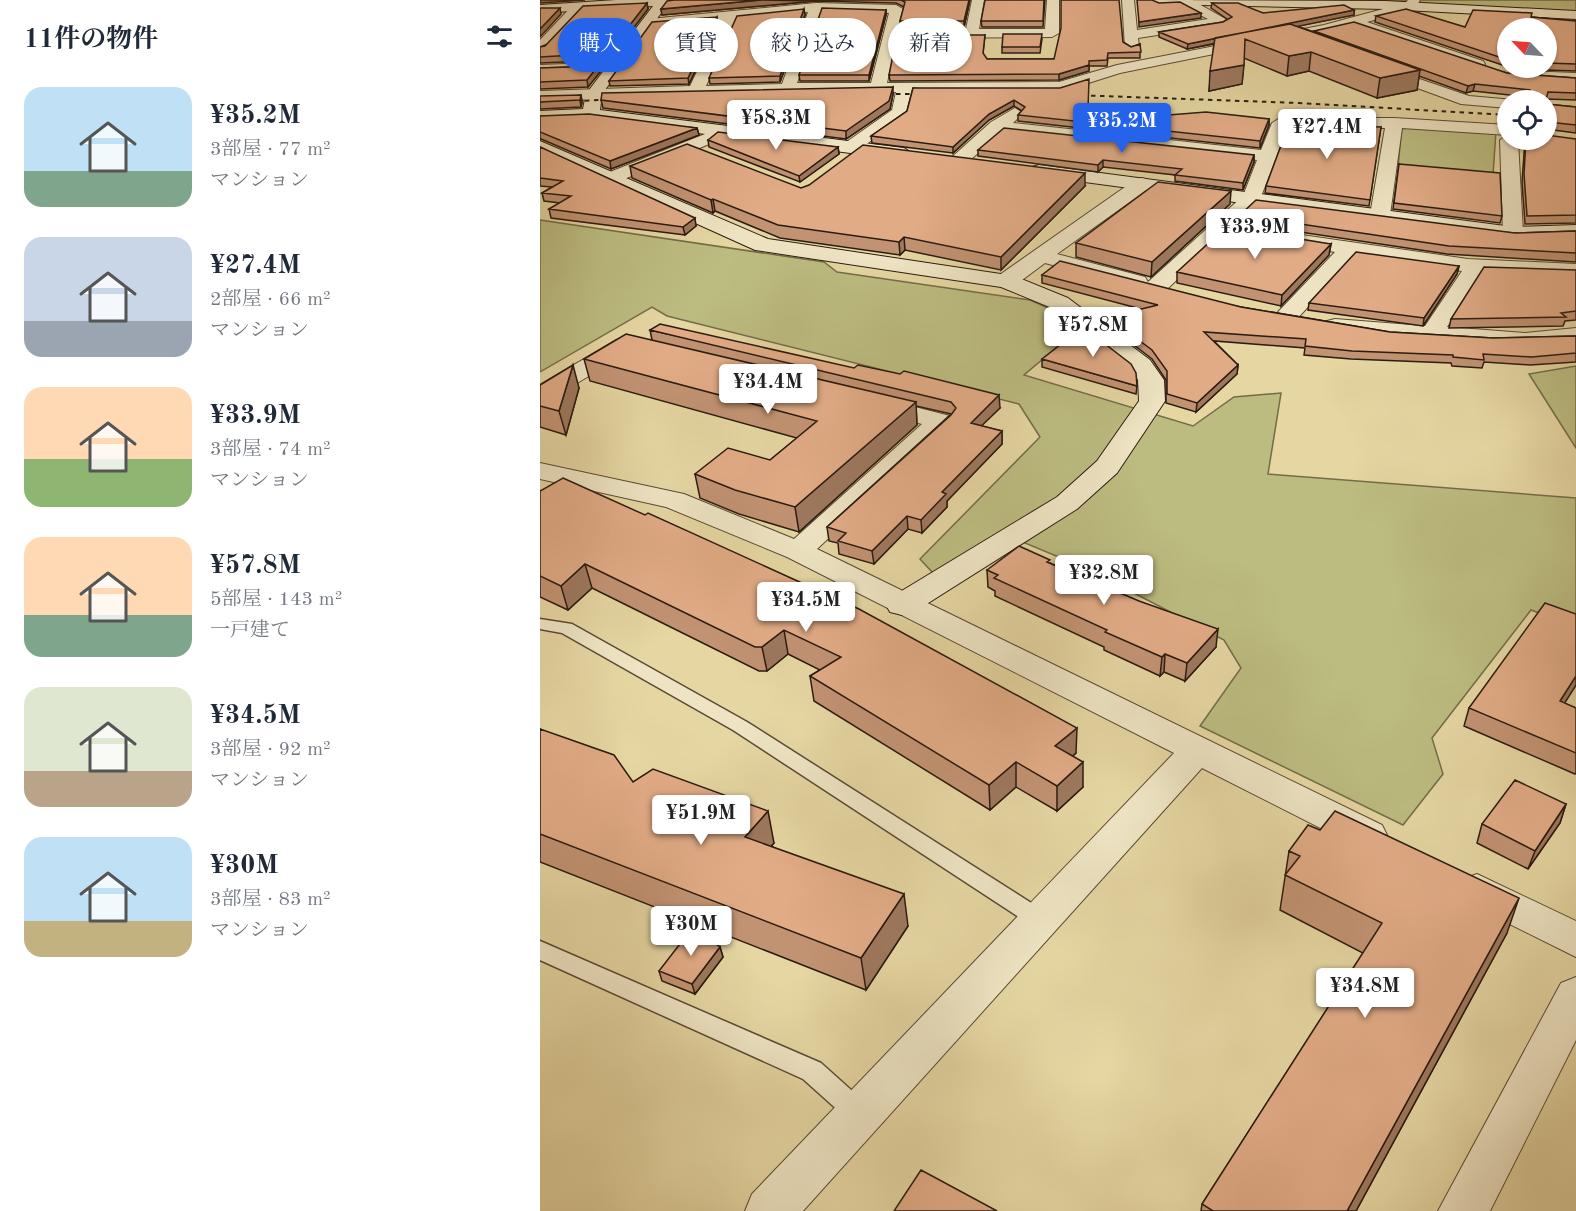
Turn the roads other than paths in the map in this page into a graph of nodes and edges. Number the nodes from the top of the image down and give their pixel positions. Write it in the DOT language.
graph roads {
  1 [pos="978,0"];
  2 [pos="1053,0"];
  3 [pos="1128,0"];
  4 [pos="1154,0"];
  5 [pos="671,1"];
  6 [pos="1184,1"];
  7 [pos="1412,3"];
  8 [pos="586,5"];
  9 [pos="897,5"];
  10 [pos="816,7"];
  11 [pos="540,9"];
  12 [pos="730,15"];
  13 [pos="1576,15"];
  14 [pos="1355,22"];
  15 [pos="649,23"];
  16 [pos="642,32"];
  17 [pos="972,33"];
  18 [pos="995,33"];
  19 [pos="1052,33"];
  20 [pos="1290,36"];
  21 [pos="888,46"];
  22 [pos="540,48"];
  23 [pos="1323,48"];
  24 [pos="1050,50"];
  25 [pos="993,51"];
  26 [pos="1367,64"];
  27 [pos="558,68"];
  28 [pos="1489,68"];
  29 [pos="540,69"];
  30 [pos="610,72"];
  31 [pos="1557,77"];
  32 [pos="1576,78"];
  33 [pos="878,87"];
  34 [pos="906,87"];
  35 [pos="1060,87"];
  36 [pos="788,88"];
  37 [pos="696,90"];
  38 [pos="594,94"];
  39 [pos="540,96"];
  40 [pos="1497,103"];
  41 [pos="1048,104"];
  42 [pos="1001,107"];
  43 [pos="591,114"];
  44 [pos="540,116"];
  45 [pos="1394,123"];
  46 [pos="997,126"];
  47 [pos="1497,129"];
  48 [pos="725,131"];
  49 [pos="540,146"];
  50 [pos="690,147"];
  51 [pos="856,147"];
  52 [pos="1509,150"];
  53 [pos="710,155"];
  54 [pos="1267,156"];
  55 [pos="958,160"];
  56 [pos="981,164"];
  57 [pos="836,167"];
  58 [pos="1016,168"];
  59 [pos="611,178"];
  60 [pos="1143,184"];
  61 [pos="1252,198"];
  62 [pos="1380,215"];
  63 [pos="1218,228"];
  64 [pos="1240,231"];
  65 [pos="1576,231"];
  66 [pos="1513,233"];
  67 [pos="1273,237"];
  68 [pos="1351,248"];
  69 [pos="1042,256"];
  70 [pos="1475,267"];
  71 [pos="1576,270"];
  72 [pos="1006,281"];
  73 [pos="1156,287"];
  74 [pos="1179,293"];
  75 [pos="1431,334"];
  76 [pos="1576,335"];
  77 [pos="647,350"];
  78 [pos="540,395"];
  79 [pos="850,399"];
  80 [pos="543,474"];
  81 [pos="798,551"];
  82 [pos="902,605"];
  83 [pos="540,624"];
  84 [pos="1198,749"];
  85 [pos="1398,850"];
  86 [pos="1451,877"];
  87 [pos="1040,919"];
  88 [pos="1576,940"];
  89 [pos="540,950"];
  90 [pos="1576,996"];
  91 [pos="860,1114"];
  92 [pos="770,1211"];
  93 [pos="1463,1211"];
  1 -- 17 [label="street"];
  2 -- 19 [label="street"];
  3 -- 6 [label="street"];
  4 -- 6 [label="street"];
  5 -- 8 [label="street"];
  5 -- 15 [label="street"];
  6 -- 7 [label="street"];
  7 -- 13 [label="street"];
  7 -- 14 [label="street"];
  8 -- 11 [label="street"];
  8 -- 22 [label="street"];
  9 -- 10 [label="street"];
  10 -- 12 [label="street"];
  10 -- 36 [label="street"];
  12 -- 15 [label="street"];
  12 -- 37 [label="street"];
  14 -- 20 [label="street"];
  14 -- 28 [label="street"];
  15 -- 16 [label="street"];
  17 -- 18 [label="street"];
  18 -- 19 [label="street"];
  18 -- 25 [label="street"];
  19 -- 24 [label="street"];
  20 -- 23 [label="street"];
  20 -- 35 [label="street"];
  21 -- 33 [label="street"];
  26 -- 40 [label="street"];
  27 -- 29 [label="street"];
  30 -- 38 [label="street"];
  31 -- 32 [label="street"];
  33 -- 34 [label="street"];
  33 -- 36 [label="street"];
  34 -- 35 [label="street"];
  34 -- 51 [label="street"];
  35 -- 41 [label="street"];
  36 -- 37 [label="street"];
  37 -- 38 [label="street"];
  38 -- 39 [label="street"];
  38 -- 43 [label="street"];
  42 -- 46 [label="street"];
  43 -- 44 [label="street"];
  43 -- 48 [label="street"];
  45 -- 47 [label="street"];
  45 -- 54 [label="street"];
  45 -- 62 [label="street"];
  46 -- 54 [label="street"];
  46 -- 55 [label="street"];
  48 -- 50 [label="street"];
  48 -- 51 [label="street"];
  49 -- 59 [label="street"];
  50 -- 53 [label="street"];
  50 -- 59 [label="street"];
  51 -- 55 [label="street"];
  51 -- 57 [label="street"];
  52 -- 66 [label="street"];
  54 -- 61 [label="street"];
  55 -- 56 [label="street"];
  58 -- 60 [label="street"];
  59 -- 72 [label="street"];
  60 -- 61 [label="street"];
  60 -- 69 [label="street"];
  61 -- 62 [label="street"];
  61 -- 63 [label="street"];
  62 -- 66 [label="street"];
  63 -- 64 [label="street"];
  63 -- 73 [label="street"];
  65 -- 66 [label="street"];
  67 -- 68 [label="street"];
  68 -- 70 [label="street"];
  68 -- 75 [label="street"];
  69 -- 72 [label="street"];
  69 -- 73 [label="street"];
  70 -- 71 [label="street"];
  70 -- 75 [label="street"];
  72 -- 82 [label="street"];
  73 -- 74 [label="street"];
  75 -- 76 [label="street"];
  77 -- 78 [label="street"];
  79 -- 81 [label="street"];
  80 -- 81 [label="street"];
  81 -- 82 [label="street"];
  82 -- 84 [label="street"];
  83 -- 87 [label="lane"];
  84 -- 85 [label="street"];
  84 -- 87 [label="street"];
  86 -- 88 [label="street"];
  87 -- 91 [label="street"];
  89 -- 91 [label="lane"];
  90 -- 93 [label="street"];
  91 -- 92 [label="street"];
}
